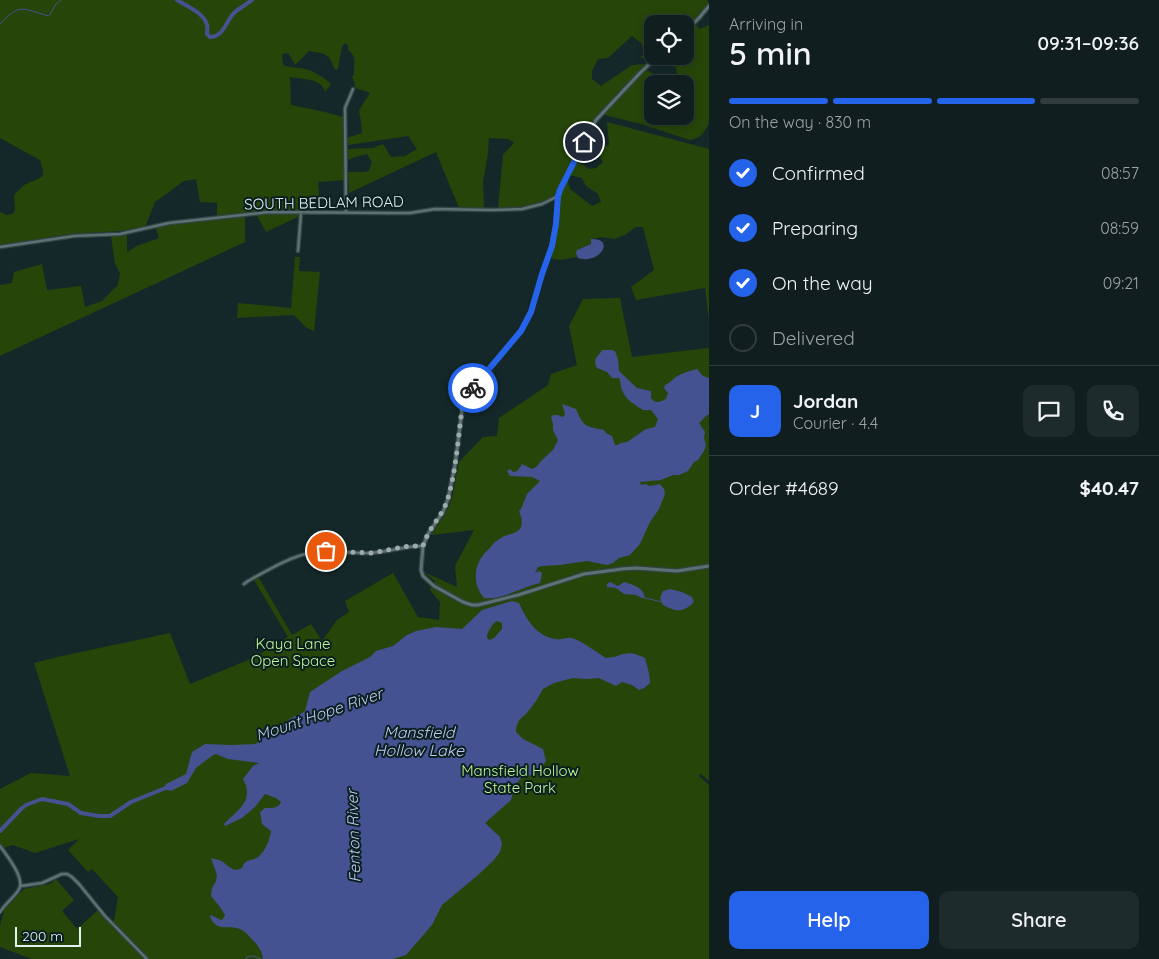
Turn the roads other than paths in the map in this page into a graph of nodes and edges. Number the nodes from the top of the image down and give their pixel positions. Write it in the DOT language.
graph roads {
  1 [pos="709,6"];
  2 [pos="694,24"];
  3 [pos="648,65"];
  4 [pos="353,88"];
  5 [pos="558,196"];
  6 [pos="301,213"];
  7 [pos="346,213"];
  8 [pos="0,247"];
  9 [pos="298,251"];
  10 [pos="423,546"];
  11 [pos="709,566"];
  12 [pos="244,584"];
  13 [pos="0,846"];
  14 [pos="21,886"];
  15 [pos="0,912"];
  16 [pos="147,959"];
  1 -- 2 [label="street"];
  3 -- 5 [label="street"];
  4 -- 7 [label="street"];
  5 -- 7 [label="street, SOUTH BEDLAM ROAD"];
  5 -- 10 [label="street"];
  6 -- 7 [label="street, SOUTH BEDLAM ROAD"];
  6 -- 8 [label="street, SOUTH BEDLAM ROAD"];
  6 -- 9 [label="street"];
  10 -- 11 [label="street"];
  10 -- 12 [label="street"];
  13 -- 14 [label="street"];
  14 -- 15 [label="street"];
  14 -- 16 [label="street"];
}
